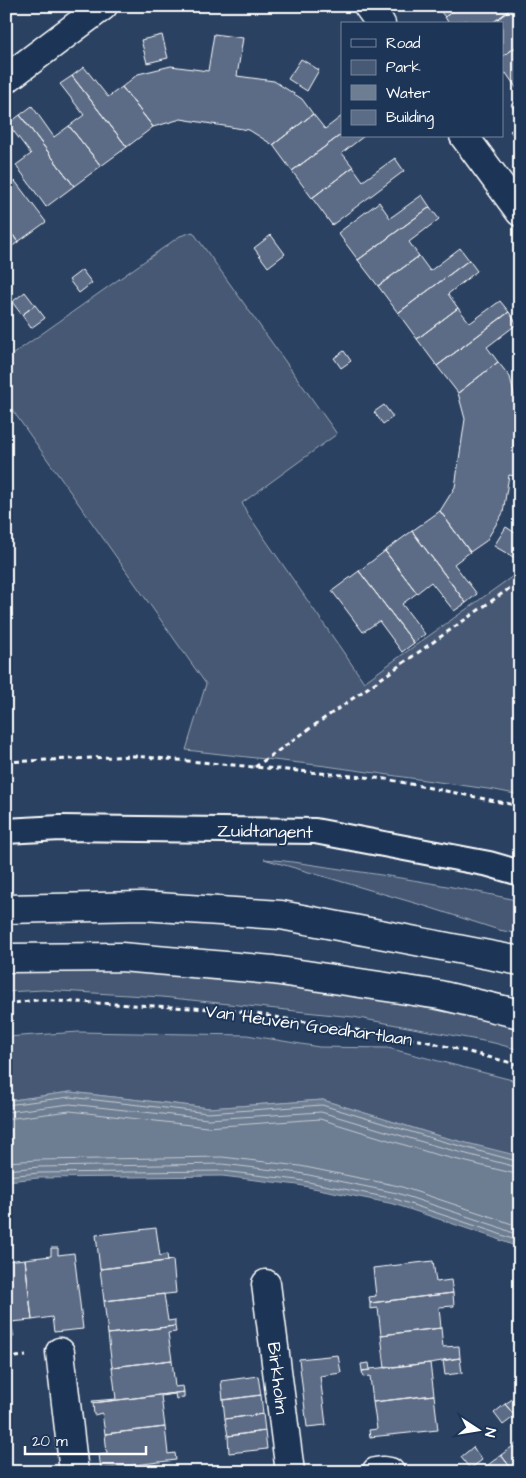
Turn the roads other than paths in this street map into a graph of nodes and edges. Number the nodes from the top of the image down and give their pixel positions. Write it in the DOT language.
graph roads {
  1 [pos="103,6"];
  2 [pos="368,6"];
  3 [pos="380,22"];
  4 [pos="6,79"];
  5 [pos="465,138"];
  6 [pos="520,212"];
  7 [pos="6,831"];
  8 [pos="520,873"];
  9 [pos="6,909"];
  10 [pos="6,958"];
  11 [pos="520,961"];
  12 [pos="520,1014"];
  13 [pos="266,1284"];
  14 [pos="60,1352"];
  15 [pos="74,1472"];
  16 [pos="290,1472"];
  17 [pos="376,1472"];
  18 [pos="390,1472"];
  1 -- 4 [label="main road"];
  2 -- 3 [label="main road"];
  5 -- 6 [label="main road"];
  7 -- 8 [label="lane, Zuidtangent"];
  9 -- 11 [label="main road"];
  10 -- 12 [label="main road"];
  13 -- 16 [label="main road, Birkholm"];
  14 -- 15 [label="main road"];
  17 -- 18 [label="main road"];
}
